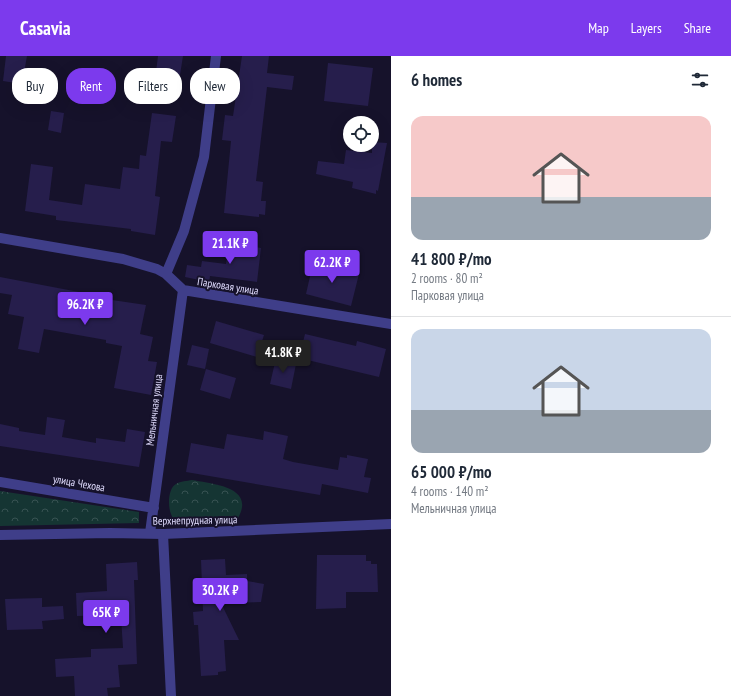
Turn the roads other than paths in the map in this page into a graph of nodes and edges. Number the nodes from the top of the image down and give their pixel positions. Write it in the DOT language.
graph roads {
  1 [pos="216,56"];
  2 [pos="0,238"];
  3 [pos="166,274"];
  4 [pos="182,290"];
  5 [pos="391,324"];
  6 [pos="0,482"];
  7 [pos="154,508"];
  8 [pos="391,524"];
  9 [pos="150,533"];
  10 [pos="163,534"];
  11 [pos="0,535"];
  12 [pos="171,696"];
  1 -- 3 [label="street"];
  2 -- 3 [label="street, Парковая улица"];
  3 -- 4 [label="street, Парковая улица"];
  4 -- 5 [label="street, Парковая улица"];
  4 -- 7 [label="street, Мельничная улица"];
  6 -- 7 [label="street, улица Чехова"];
  7 -- 9 [label="street, Мельничная улица"];
  8 -- 10 [label="street, Верхнепрудная улица"];
  9 -- 10 [label="street, Верхнепрудная улица"];
  9 -- 11 [label="street, Верхнепрудная улица"];
  10 -- 12 [label="street"];
}
